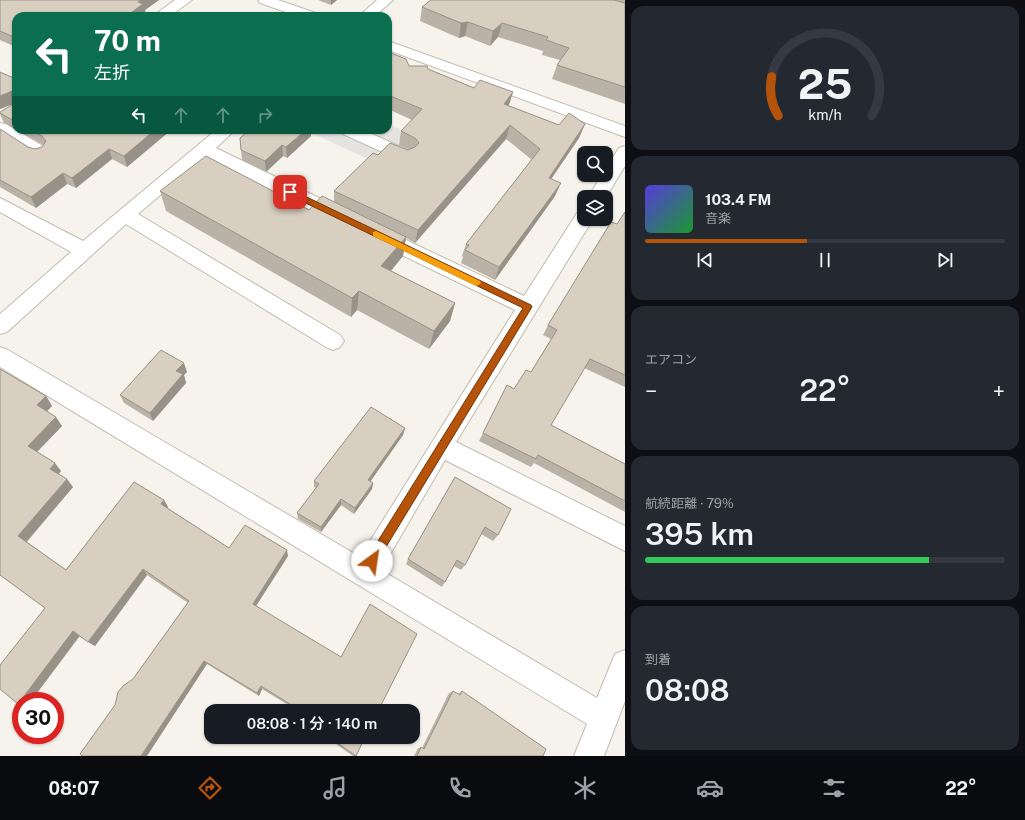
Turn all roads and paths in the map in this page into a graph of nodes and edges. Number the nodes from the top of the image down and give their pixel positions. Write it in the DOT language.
graph roads {
  1 [pos="185,0"];
  2 [pos="265,0"];
  3 [pos="386,0"];
  4 [pos="166,12"];
  5 [pos="300,12"];
  6 [pos="371,12"];
  7 [pos="392,46"];
  8 [pos="2,121"];
  9 [pos="12,129"];
  10 [pos="625,132"];
  11 [pos="18,134"];
  12 [pos="222,134"];
  13 [pos="358,134"];
  14 [pos="204,149"];
  15 [pos="40,152"];
  16 [pos="625,152"];
  17 [pos="406,156"];
  18 [pos="601,190"];
  19 [pos="0,204"];
  20 [pos="125,215"];
  21 [pos="579,226"];
  22 [pos="84,250"];
  23 [pos="528,307"];
  24 [pos="0,326"];
  25 [pos="333,341"];
  26 [pos="0,356"];
  27 [pos="441,446"];
  28 [pos="625,539"];
  29 [pos="364,574"];
  30 [pos="625,664"];
  31 [pos="604,718"];
  32 [pos="589,756"];
  1 -- 4 [label="street"];
  2 -- 5 [label="street"];
  3 -- 6 [label="street"];
  7 -- 10 [label="street"];
  8 -- 9 [label="street"];
  11 -- 15 [label="street"];
  12 -- 14 [label="street"];
  13 -- 17 [label="street"];
  14 -- 20 [label="street"];
  14 -- 23 [label="street"];
  16 -- 18 [label="street"];
  19 -- 22 [label="street"];
  20 -- 22 [label="street"];
  20 -- 25 [label="street"];
  21 -- 23 [label="street"];
  22 -- 24 [label="street"];
  23 -- 27 [label="street"];
  26 -- 29 [label="street"];
  27 -- 28 [label="street"];
  27 -- 29 [label="street"];
  29 -- 31 [label="street"];
  30 -- 31 [label="street"];
  31 -- 32 [label="street"];
}
